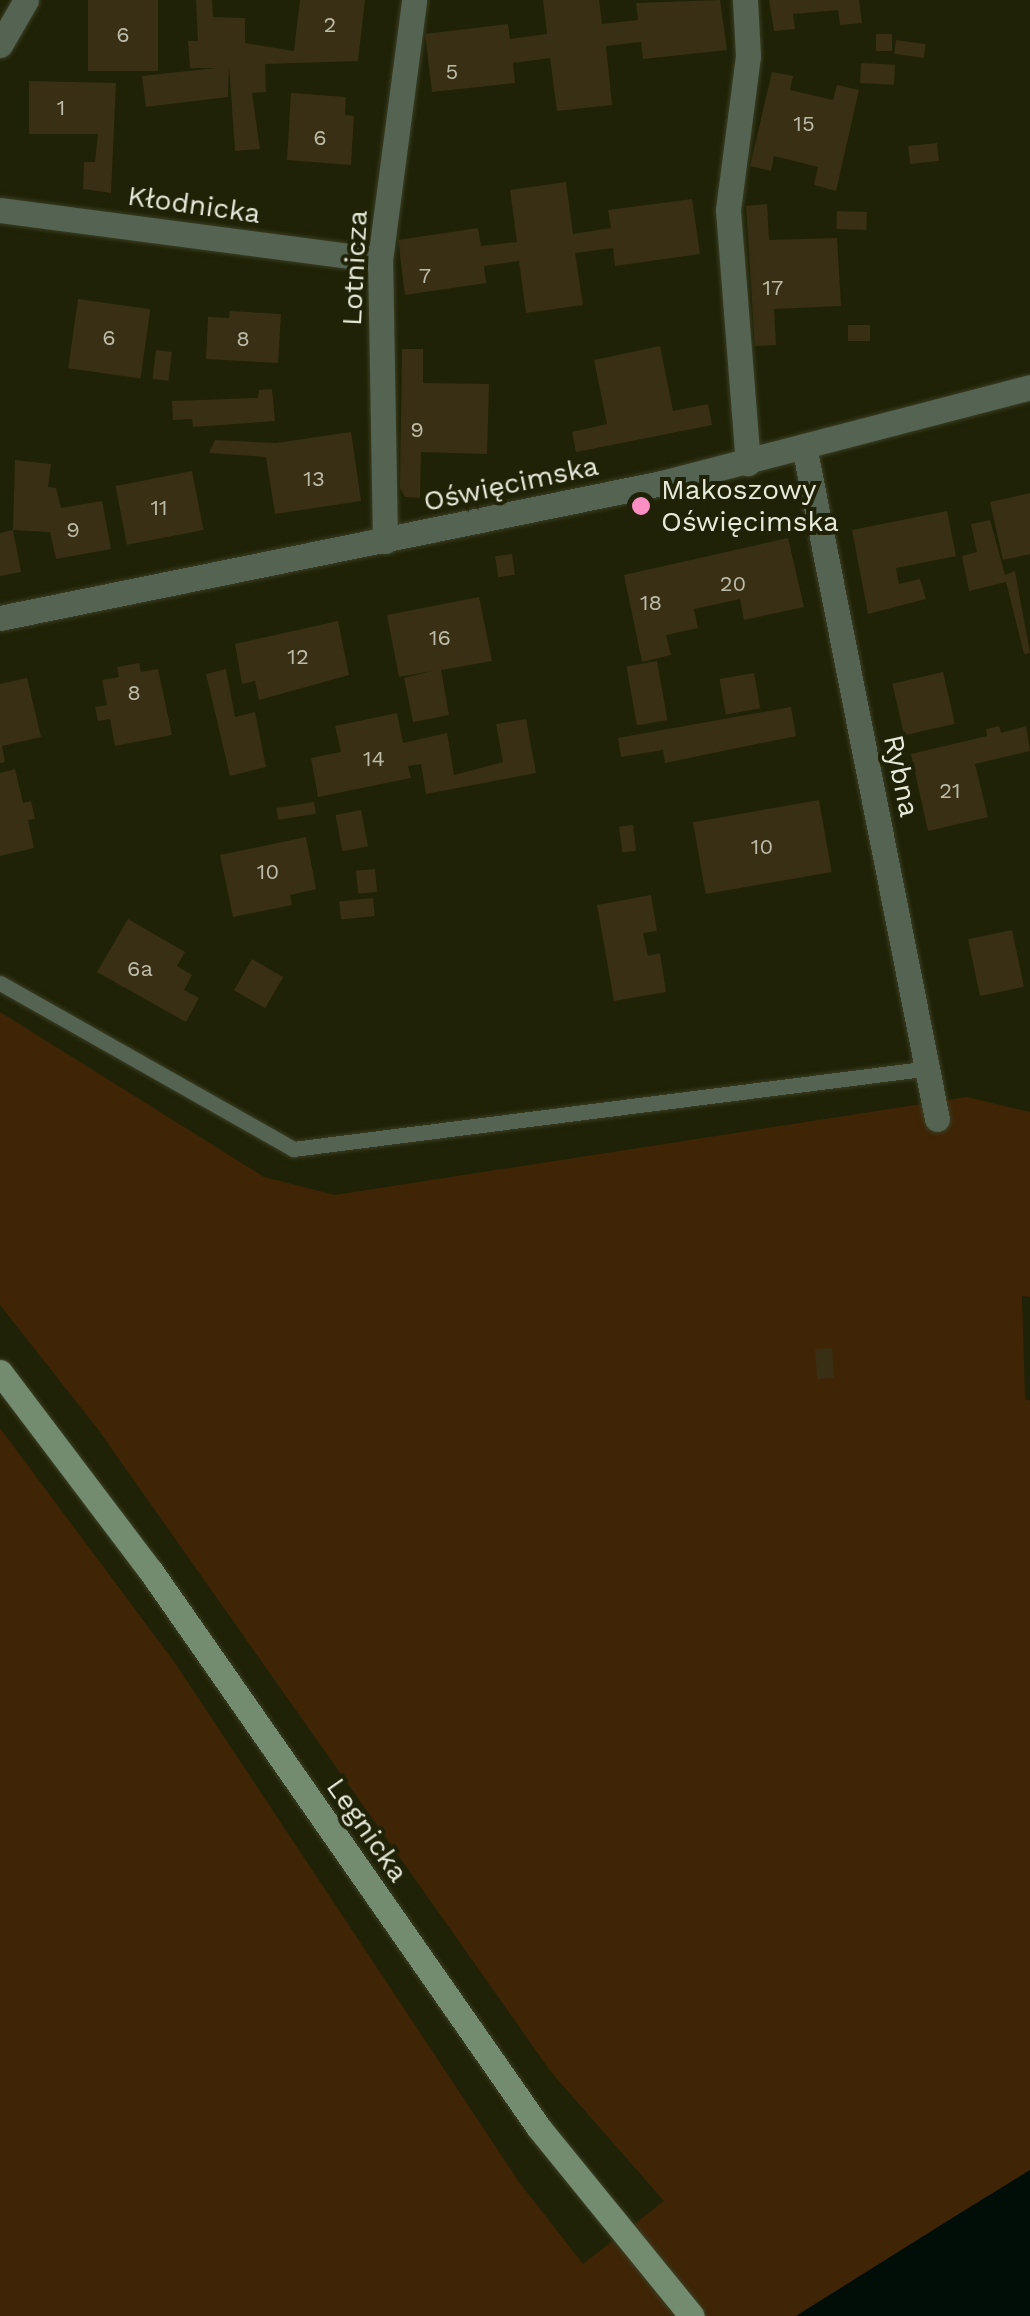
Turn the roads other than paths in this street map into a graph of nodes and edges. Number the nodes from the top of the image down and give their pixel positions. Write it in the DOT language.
graph roads {
  1 [pos="26,0"];
  2 [pos="414,0"];
  3 [pos="745,0"];
  4 [pos="0,45"];
  5 [pos="0,210"];
  6 [pos="380,260"];
  7 [pos="1030,387"];
  8 [pos="804,446"];
  9 [pos="748,463"];
  10 [pos="385,541"];
  11 [pos="0,618"];
  12 [pos="0,982"];
  13 [pos="931,1068"];
  14 [pos="936,1118"];
  15 [pos="0,1372"];
  16 [pos="692,2316"];
  1 -- 4 [label="street"];
  2 -- 6 [label="street, Lotnicza"];
  3 -- 9 [label="street"];
  5 -- 6 [label="street, Kłodnicka"];
  6 -- 10 [label="street, Lotnicza"];
  7 -- 8 [label="street, Oświęcimska"];
  8 -- 9 [label="street, Oświęcimska"];
  8 -- 13 [label="street, Rybna"];
  9 -- 10 [label="street, Oświęcimska"];
  10 -- 11 [label="street, Oświęcimska"];
  12 -- 13 [label="lane"];
  13 -- 14 [label="street, Rybna"];
  15 -- 16 [label="main road, Legnicka"];
}
